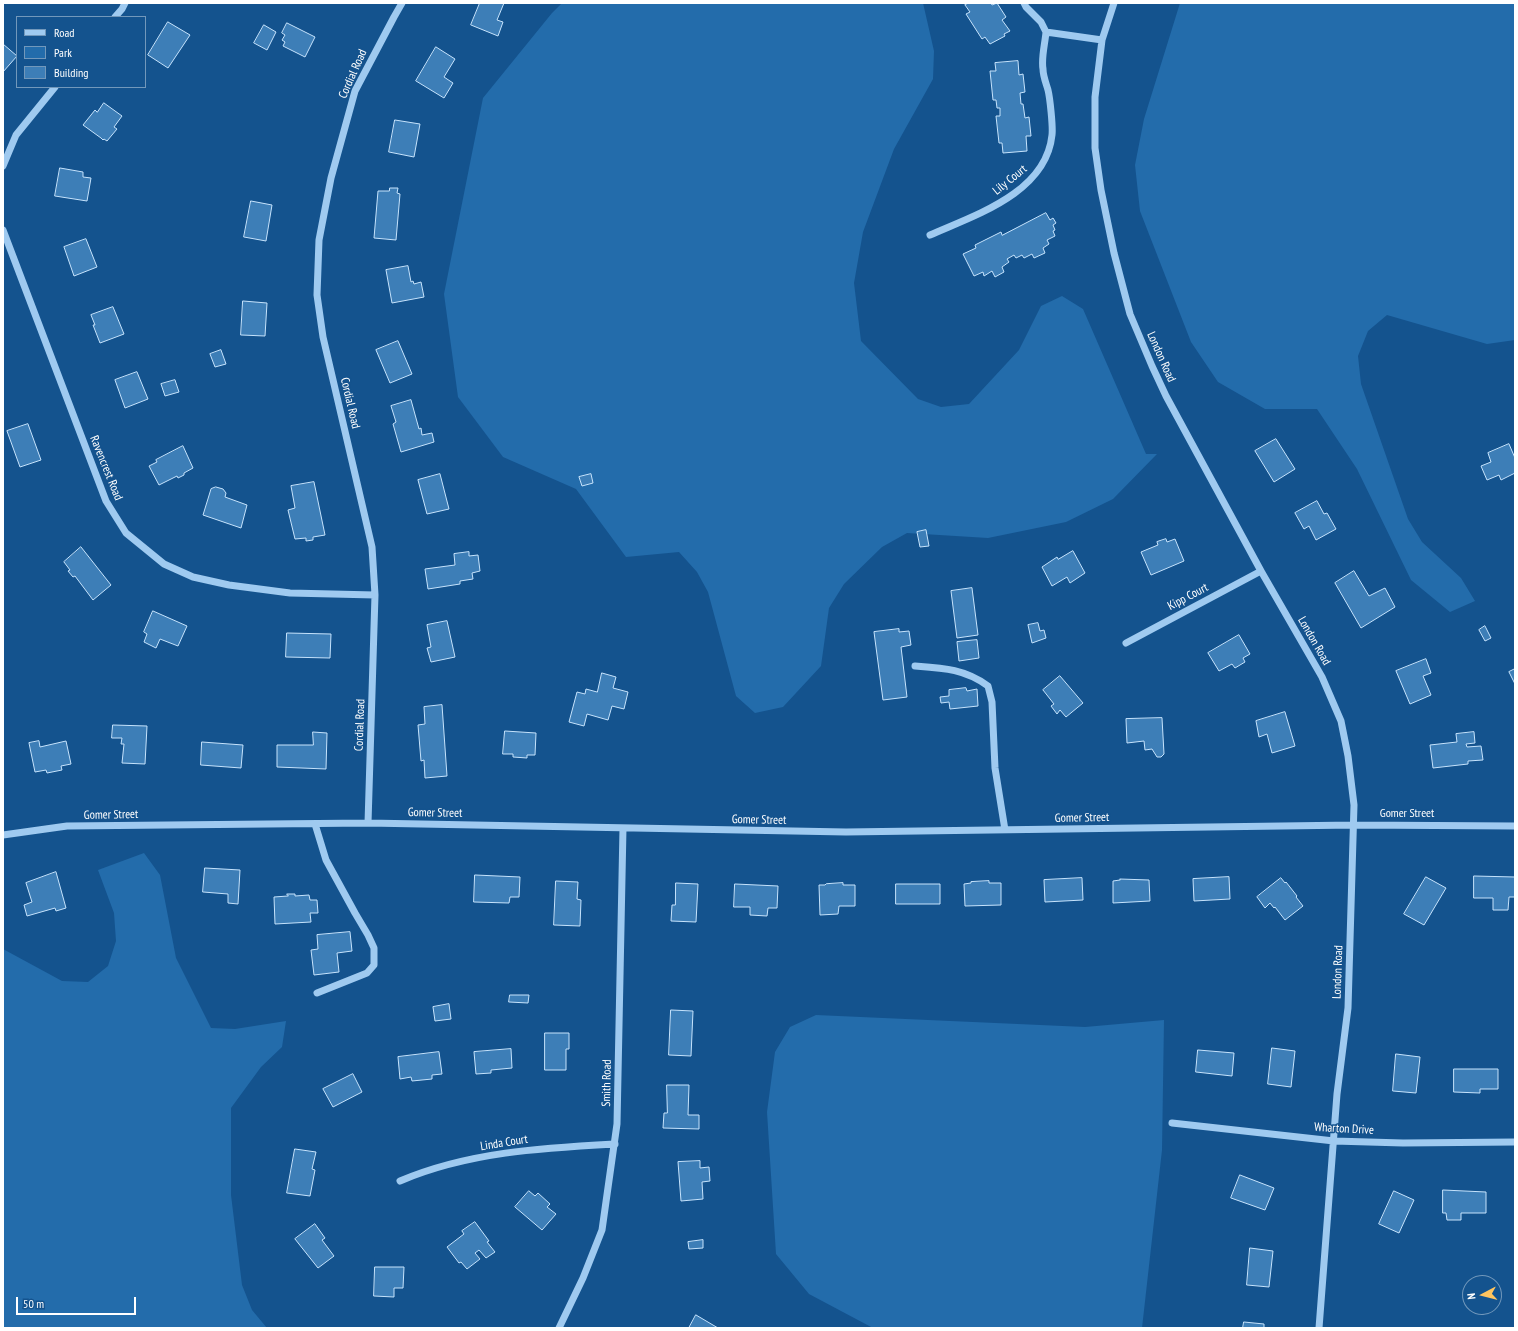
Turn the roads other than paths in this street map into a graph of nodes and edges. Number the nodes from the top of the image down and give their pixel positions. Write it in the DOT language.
graph roads {
  1 [pos="125,3"];
  2 [pos="402,3"];
  3 [pos="1024,3"];
  4 [pos="1114,3"];
  5 [pos="116,16"];
  6 [pos="1046,32"];
  7 [pos="1102,40"];
  8 [pos="54,88"];
  9 [pos="3,166"];
  10 [pos="3,230"];
  11 [pos="930,236"];
  12 [pos="1261,571"];
  13 [pos="375,595"];
  14 [pos="1126,643"];
  15 [pos="915,666"];
  16 [pos="368,823"];
  17 [pos="315,824"];
  18 [pos="1354,825"];
  19 [pos="1515,826"];
  20 [pos="623,828"];
  21 [pos="1005,830"];
  22 [pos="3,835"];
  23 [pos="317,993"];
  24 [pos="1172,1123"];
  25 [pos="1334,1141"];
  26 [pos="1515,1142"];
  27 [pos="615,1144"];
  28 [pos="400,1181"];
  29 [pos="559,1328"];
  30 [pos="1319,1328"];
  1 -- 5 [label="street"];
  2 -- 13 [label="street, Cordial Road"];
  3 -- 6 [label="street"];
  4 -- 7 [label="street, London Road"];
  6 -- 7 [label="street"];
  6 -- 11 [label="street, Lily Court"];
  7 -- 12 [label="street, London Road"];
  8 -- 9 [label="street"];
  10 -- 13 [label="street, Ravencrest Road"];
  12 -- 14 [label="street, Kipp Court"];
  12 -- 18 [label="street, London Road"];
  13 -- 16 [label="street, Cordial Road"];
  15 -- 21 [label="street"];
  16 -- 17 [label="street, Gomer Street"];
  16 -- 20 [label="street, Gomer Street"];
  17 -- 22 [label="street, Gomer Street"];
  17 -- 23 [label="street"];
  18 -- 19 [label="street, Gomer Street"];
  18 -- 21 [label="street, Gomer Street"];
  18 -- 25 [label="street, London Road"];
  20 -- 21 [label="street, Gomer Street"];
  20 -- 27 [label="street, Smith Road"];
  24 -- 25 [label="street, Wharton Drive"];
  25 -- 26 [label="street, Wharton Drive"];
  25 -- 30 [label="street, London Road"];
  27 -- 28 [label="street, Linda Court"];
  27 -- 29 [label="street, Smith Road"];
}
